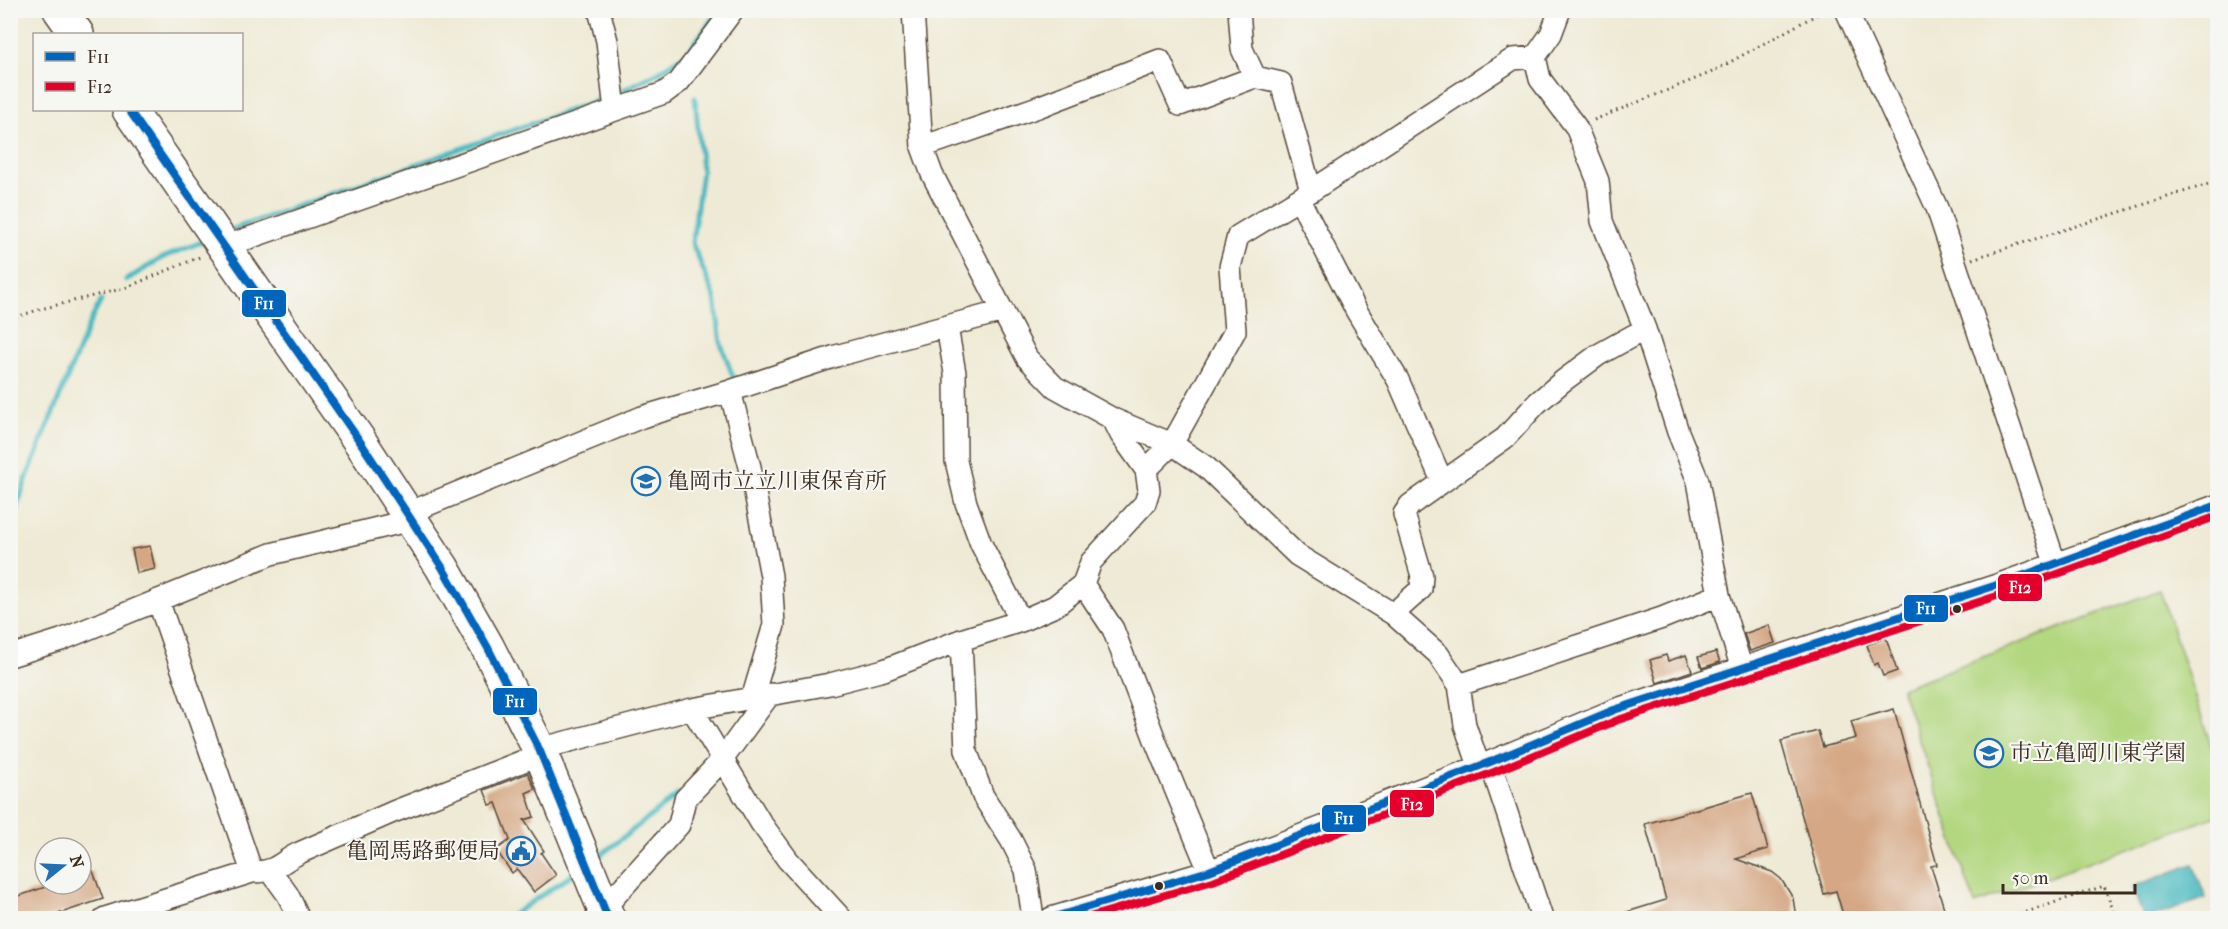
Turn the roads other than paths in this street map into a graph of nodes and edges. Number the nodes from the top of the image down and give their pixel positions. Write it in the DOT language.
graph roads {
  1 [pos="60,10"];
  2 [pos="598,10"];
  3 [pos="733,10"];
  4 [pos="913,10"];
  5 [pos="1239,10"];
  6 [pos="1560,10"];
  7 [pos="1846,10"];
  8 [pos="76,33"];
  9 [pos="1535,57"];
  10 [pos="1255,77"];
  11 [pos="615,110"];
  12 [pos="130,111"];
  13 [pos="922,147"];
  14 [pos="1305,195"];
  15 [pos="224,247"];
  16 [pos="1004,311"];
  17 [pos="947,327"];
  18 [pos="1645,329"];
  19 [pos="730,391"];
  20 [pos="1113,419"];
  21 [pos="1172,444"];
  22 [pos="1146,470"];
  23 [pos="1442,481"];
  24 [pos="2217,505"];
  25 [pos="410,516"];
  26 [pos="2055,563"];
  27 [pos="1083,584"];
  28 [pos="1719,595"];
  29 [pos="158,600"];
  30 [pos="1393,614"];
  31 [pos="1020,621"];
  32 [pos="962,640"];
  33 [pos="10,656"];
  34 [pos="1742,669"];
  35 [pos="1459,685"];
  36 [pos="761,697"];
  37 [pos="692,710"];
  38 [pos="540,752"];
  39 [pos="722,760"];
  40 [pos="1484,764"];
  41 [pos="261,871"];
  42 [pos="1209,871"];
  43 [pos="602,915"];
  44 [pos="105,918"];
  45 [pos="299,918"];
  46 [pos="841,918"];
  47 [pos="1033,918"];
  48 [pos="1051,918"];
  49 [pos="1542,918"];
  1 -- 8 [label="main road"];
  2 -- 11 [label="street"];
  3 -- 11 [label="street"];
  4 -- 13 [label="street"];
  5 -- 10 [label="street"];
  6 -- 9 [label="street"];
  7 -- 26 [label="street"];
  9 -- 14 [label="street"];
  9 -- 18 [label="street"];
  10 -- 13 [label="street"];
  10 -- 14 [label="street"];
  11 -- 15 [label="street"];
  12 -- 15 [label="main road"];
  13 -- 16 [label="street"];
  14 -- 21 [label="street"];
  14 -- 23 [label="street"];
  15 -- 25 [label="main road"];
  16 -- 17 [label="street"];
  16 -- 20 [label="street"];
  17 -- 19 [label="street"];
  17 -- 31 [label="street"];
  18 -- 23 [label="street"];
  18 -- 28 [label="street"];
  19 -- 25 [label="street"];
  19 -- 36 [label="street"];
  20 -- 21 [label="street"];
  20 -- 22 [label="street"];
  21 -- 22 [label="street"];
  21 -- 30 [label="street"];
  22 -- 27 [label="street"];
  23 -- 30 [label="street"];
  24 -- 26 [label="street"];
  25 -- 29 [label="street"];
  25 -- 38 [label="main road"];
  26 -- 34 [label="street"];
  27 -- 31 [label="street"];
  27 -- 42 [label="street"];
  28 -- 34 [label="street"];
  28 -- 35 [label="street"];
  29 -- 33 [label="street"];
  29 -- 41 [label="street"];
  30 -- 35 [label="street"];
  31 -- 32 [label="street"];
  32 -- 36 [label="street"];
  32 -- 47 [label="street"];
  34 -- 40 [label="street"];
  35 -- 40 [label="street"];
  36 -- 37 [label="street"];
  36 -- 39 [label="street"];
  37 -- 38 [label="street"];
  37 -- 39 [label="street"];
  38 -- 41 [label="street"];
  38 -- 43 [label="main road"];
  39 -- 43 [label="street"];
  39 -- 46 [label="street"];
  40 -- 42 [label="street"];
  40 -- 49 [label="street"];
  41 -- 44 [label="street"];
  41 -- 45 [label="street"];
  42 -- 48 [label="street"];
}
